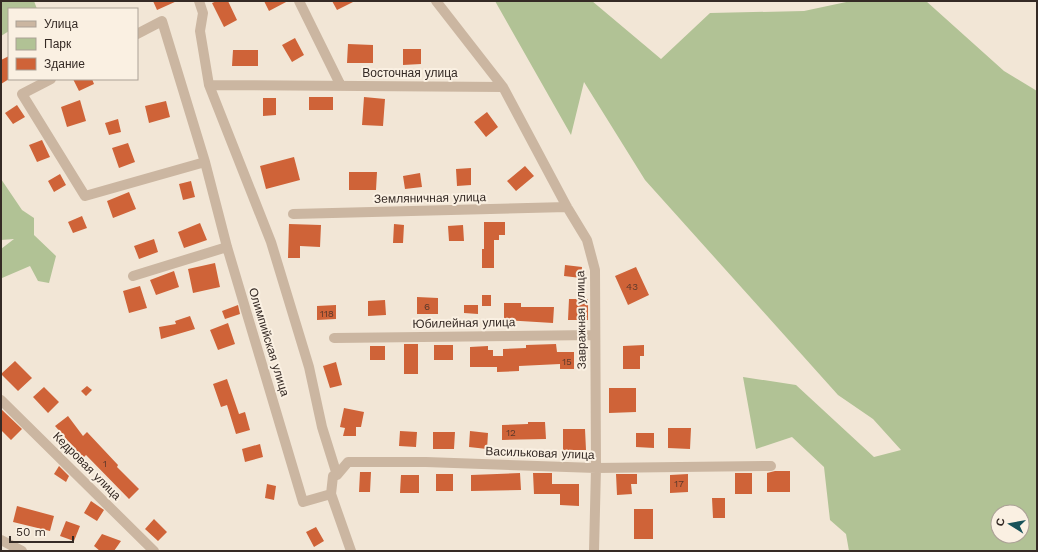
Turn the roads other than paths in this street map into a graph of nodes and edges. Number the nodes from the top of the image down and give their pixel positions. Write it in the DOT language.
graph roads {
  1 [pos="200,1"];
  2 [pos="299,1"];
  3 [pos="436,1"];
  4 [pos="138,33"];
  5 [pos="49,80"];
  6 [pos="209,85"];
  7 [pos="341,86"];
  8 [pos="503,87"];
  9 [pos="204,162"];
  10 [pos="567,207"];
  11 [pos="294,214"];
  12 [pos="227,247"];
  13 [pos="133,276"];
  14 [pos="595,335"];
  15 [pos="334,338"];
  16 [pos="1,400"];
  17 [pos="771,466"];
  18 [pos="596,468"];
  19 [pos="337,475"];
  20 [pos="331,494"];
  21 [pos="1,540"];
  22 [pos="22,551"];
  23 [pos="154,551"];
  24 [pos="351,551"];
  25 [pos="594,551"];
  1 -- 6 [label="street"];
  2 -- 7 [label="street"];
  3 -- 8 [label="street"];
  4 -- 9 [label="street, Олимпийская улица"];
  5 -- 9 [label="street"];
  6 -- 7 [label="street, Восточная улица"];
  6 -- 19 [label="street"];
  7 -- 8 [label="street, Восточная улица"];
  8 -- 10 [label="street, Завражная улица"];
  9 -- 12 [label="street, Олимпийская улица"];
  10 -- 11 [label="street, Земляничная улица"];
  10 -- 14 [label="street, Завражная улица"];
  12 -- 13 [label="street"];
  12 -- 20 [label="street, Олимпийская улица"];
  14 -- 15 [label="street, Юбилейная улица"];
  14 -- 18 [label="street, Завражная улица"];
  16 -- 23 [label="street, Кедровая улица"];
  17 -- 18 [label="street, Васильковая улица"];
  18 -- 19 [label="street, Васильковая улица"];
  18 -- 25 [label="street, Завражная улица"];
  19 -- 20 [label="street, Васильковая улица"];
  20 -- 24 [label="street"];
  21 -- 22 [label="street"];
}
